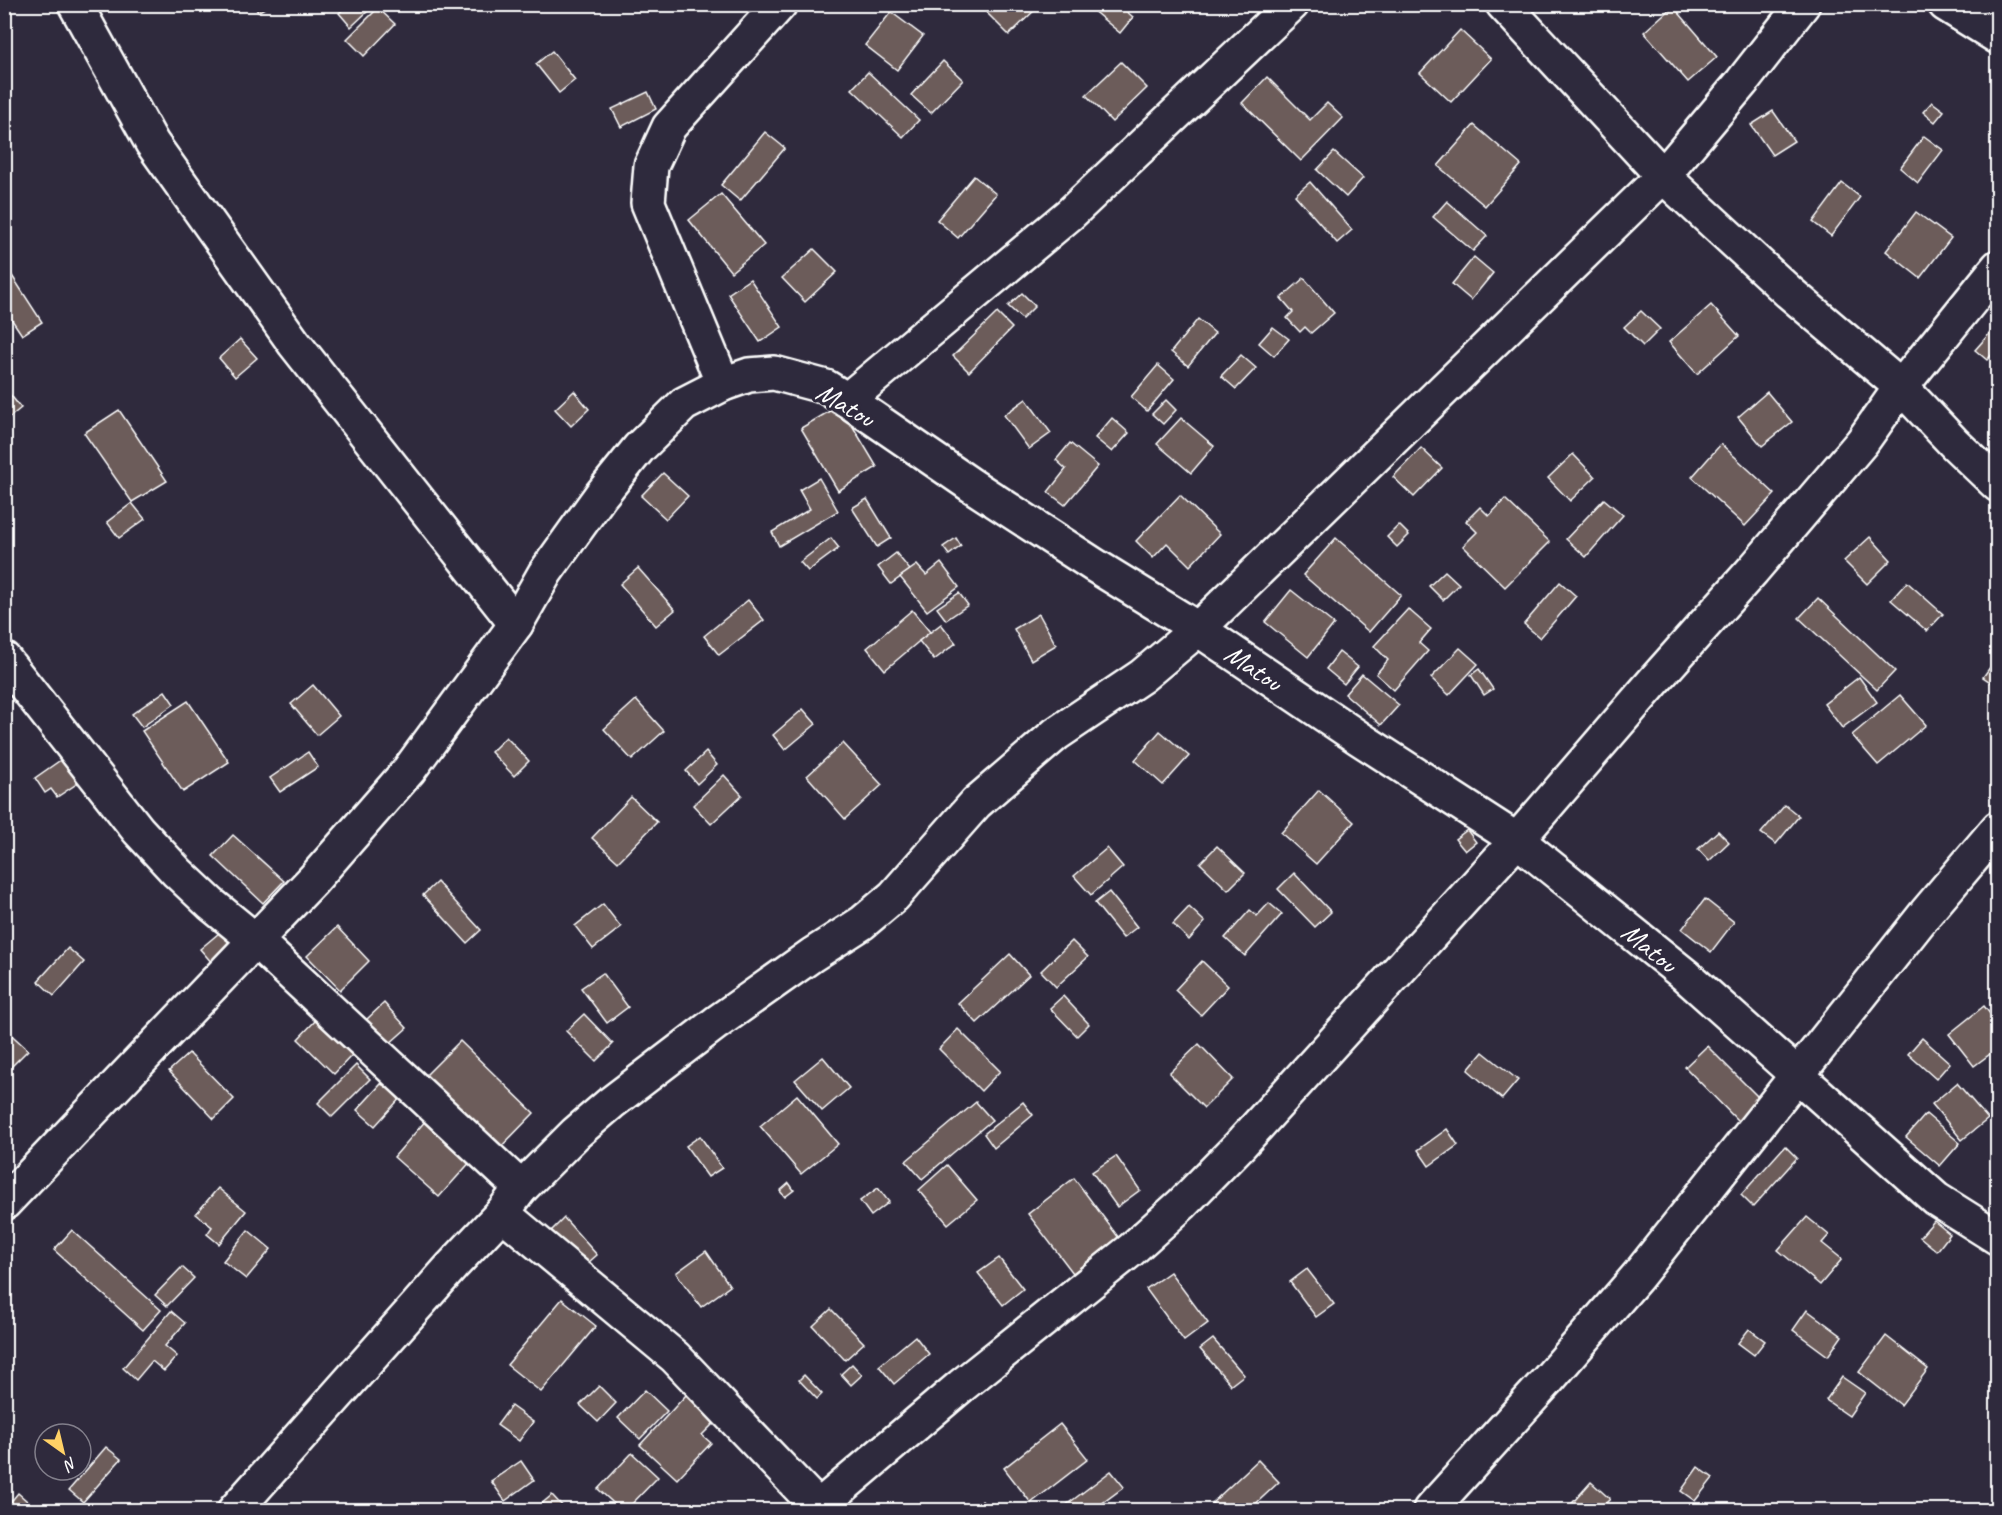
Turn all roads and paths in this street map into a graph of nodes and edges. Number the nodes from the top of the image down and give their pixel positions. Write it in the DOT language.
graph roads {
  1 [pos="75,4"];
  2 [pos="780,4"];
  3 [pos="1292,4"];
  4 [pos="1503,4"];
  5 [pos="1803,4"];
  6 [pos="1945,4"];
  7 [pos="1998,37"];
  8 [pos="1663,176"];
  9 [pos="1998,267"];
  10 [pos="723,384"];
  11 [pos="1901,387"];
  12 [pos="848,400"];
  13 [pos="1998,485"];
  14 [pos="516,624"];
  15 [pos="1198,629"];
  16 [pos="4,659"];
  17 [pos="1998,828"];
  18 [pos="1517,840"];
  19 [pos="255,940"];
  20 [pos="1796,1075"];
  21 [pos="512,1201"];
  22 [pos="4,1203"];
  23 [pos="1998,1238"];
  24 [pos="818,1509"];
  25 [pos="236,1510"];
  26 [pos="1430,1510"];
  1 -- 14 [label="street"];
  2 -- 10 [label="street"];
  3 -- 12 [label="street"];
  4 -- 8 [label="street"];
  5 -- 8 [label="street"];
  6 -- 7 [label="street"];
  8 -- 11 [label="street"];
  8 -- 15 [label="street"];
  9 -- 11 [label="street"];
  10 -- 12 [label="street, Matou"];
  10 -- 14 [label="street, Matou"];
  11 -- 13 [label="street"];
  11 -- 18 [label="street"];
  12 -- 15 [label="street, Matou"];
  14 -- 19 [label="street, Matou"];
  15 -- 18 [label="street, Matou"];
  15 -- 21 [label="street"];
  16 -- 19 [label="street"];
  17 -- 20 [label="street"];
  18 -- 20 [label="street, Matou"];
  18 -- 24 [label="street"];
  19 -- 21 [label="street"];
  19 -- 22 [label="street, Matou"];
  20 -- 23 [label="street, Matou"];
  20 -- 26 [label="street"];
  21 -- 24 [label="street"];
  21 -- 25 [label="street"];
}
